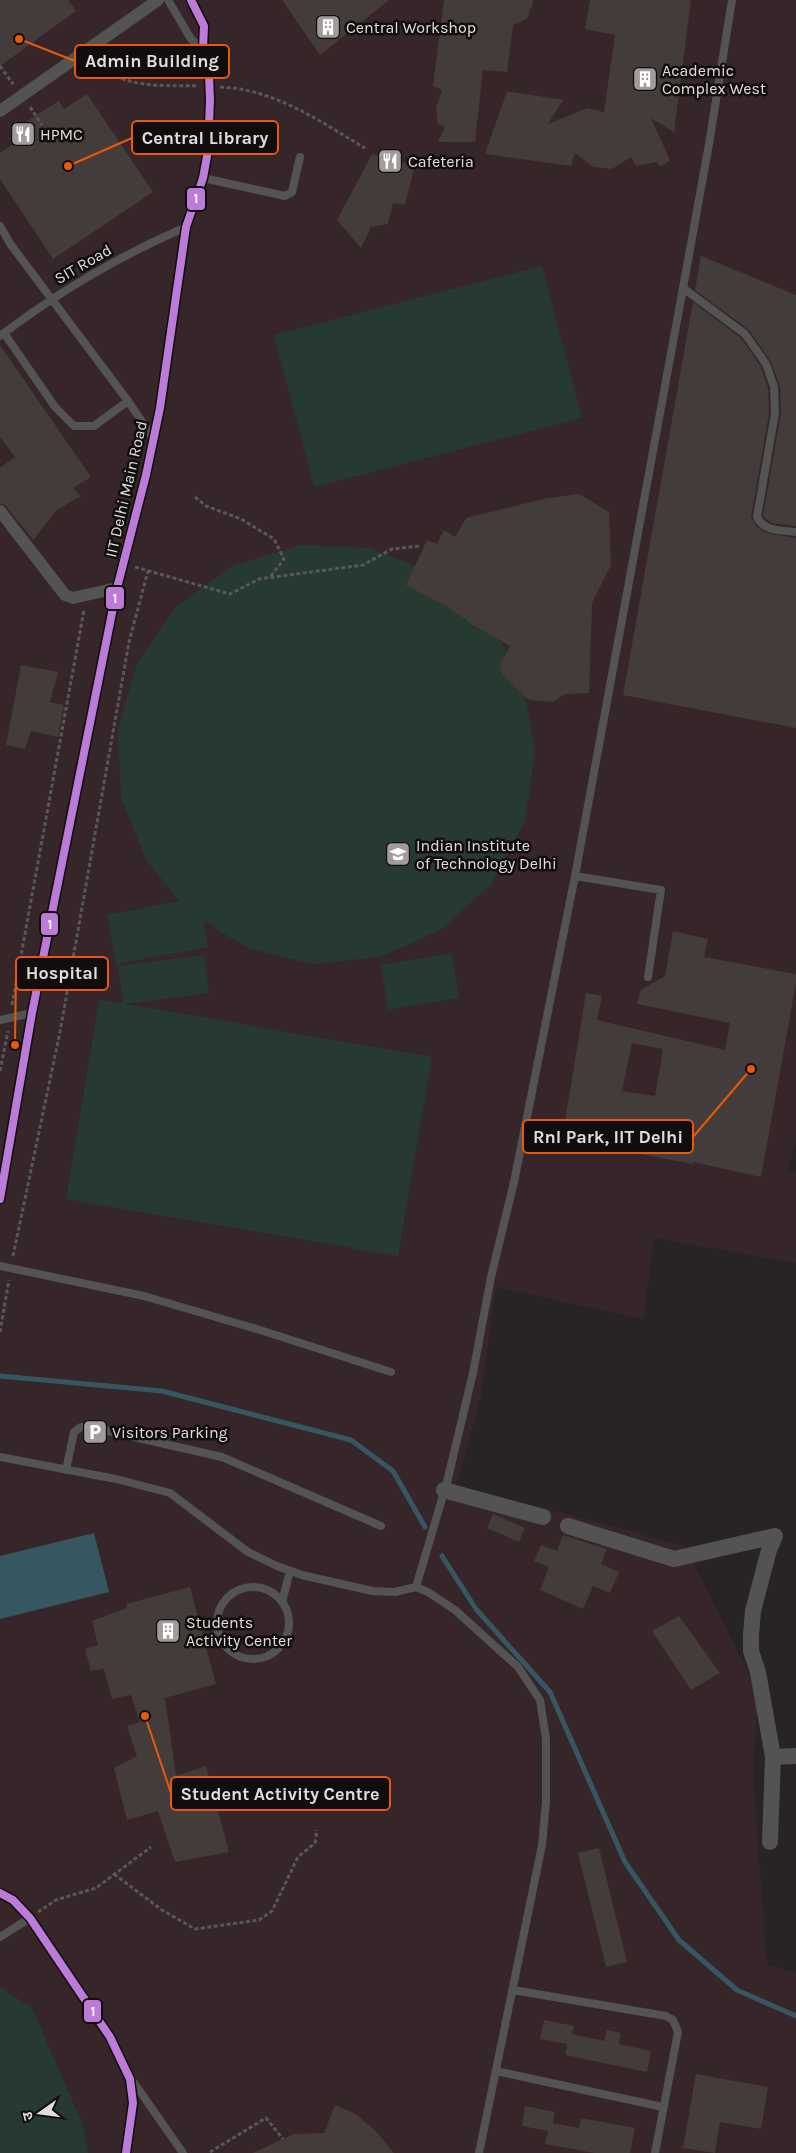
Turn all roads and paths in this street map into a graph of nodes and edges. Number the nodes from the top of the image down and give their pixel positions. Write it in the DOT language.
graph roads {
  1 [pos="158,0"];
  2 [pos="168,0"];
  3 [pos="191,0"];
  4 [pos="732,0"];
  5 [pos="203,49"];
  6 [pos="81,54"];
  7 [pos="210,86"];
  8 [pos="0,111"];
  9 [pos="365,148"];
  10 [pos="300,157"];
  11 [pos="203,178"];
  12 [pos="0,226"];
  13 [pos="186,228"];
  14 [pos="684,288"];
  15 [pos="50,299"];
  16 [pos="2,335"];
  17 [pos="128,401"];
  18 [pos="153,438"];
  19 [pos="195,497"];
  20 [pos="0,511"];
  21 [pos="796,532"];
  22 [pos="420,546"];
  23 [pos="122,563"];
  24 [pos="148,570"];
  25 [pos="270,578"];
  26 [pos="117,588"];
  27 [pos="86,595"];
  28 [pos="575,876"];
  29 [pos="648,977"];
  30 [pos="32,1013"];
  31 [pos="10,1018"];
  32 [pos="0,1020"];
  33 [pos="0,1071"];
  34 [pos="0,1200"];
  35 [pos="0,1266"];
  36 [pos="11,1268"];
  37 [pos="0,1332"];
  38 [pos="391,1372"];
  39 [pos="0,1457"];
  40 [pos="66,1470"];
  41 [pos="444,1490"];
  42 [pos="543,1517"];
  43 [pos="381,1526"];
  44 [pos="568,1526"];
  45 [pos="290,1571"];
  46 [pos="416,1587"];
  47 [pos="282,1602"];
  48 [pos="796,1756"];
  49 [pos="773,1757"];
  50 [pos="317,1830"];
  51 [pos="770,1842"];
  52 [pos="151,1847"];
  53 [pos="114,1874"];
  54 [pos="0,1893"];
  55 [pos="30,1918"];
  56 [pos="0,1938"];
  57 [pos="513,1990"];
  58 [pos="496,2071"];
  59 [pos="130,2079"];
  60 [pos="663,2107"];
  61 [pos="283,2139"];
  62 [pos="210,2152"];
  63 [pos="126,2153"];
  64 [pos="183,2153"];
  65 [pos="479,2153"];
  66 [pos="655,2153"];
  1 -- 6 [label="street"];
  2 -- 5 [label="lane"];
  3 -- 5 [label="lane, IIT Delhi Main Road"];
  4 -- 14 [label="lane"];
  5 -- 7 [label="lane, IIT Delhi Main Road"];
  6 -- 7 [label="path"];
  6 -- 8 [label="street"];
  7 -- 9 [label="path"];
  7 -- 11 [label="lane, IIT Delhi Main Road"];
  10 -- 11 [label="lane"];
  11 -- 13 [label="lane, IIT Delhi Main Road"];
  12 -- 15 [label="lane"];
  13 -- 15 [label="lane, SIT Road"];
  13 -- 18 [label="lane, IIT Delhi Main Road"];
  14 -- 21 [label="lane"];
  14 -- 28 [label="lane"];
  15 -- 16 [label="lane, SIT Road"];
  15 -- 17 [label="lane"];
  16 -- 17 [label="lane"];
  17 -- 18 [label="lane"];
  18 -- 23 [label="lane, IIT Delhi Main Road"];
  19 -- 25 [label="path"];
  20 -- 27 [label="street"];
  22 -- 25 [label="path"];
  23 -- 24 [label="path"];
  23 -- 26 [label="lane, IIT Delhi Main Road"];
  24 -- 25 [label="path"];
  24 -- 36 [label="path"];
  26 -- 27 [label="street"];
  26 -- 30 [label="lane, IIT Delhi Main Road"];
  27 -- 31 [label="path"];
  28 -- 29 [label="lane"];
  28 -- 41 [label="lane"];
  30 -- 31 [label="lane"];
  30 -- 34 [label="lane, IIT Delhi Main Road"];
  31 -- 32 [label="lane"];
  31 -- 33 [label="path"];
  35 -- 36 [label="lane"];
  36 -- 37 [label="path"];
  36 -- 38 [label="lane"];
  39 -- 40 [label="lane"];
  40 -- 43 [label="lane"];
  40 -- 45 [label="lane"];
  41 -- 42 [label="street"];
  41 -- 46 [label="lane"];
  44 -- 49 [label="street"];
  45 -- 46 [label="lane"];
  45 -- 47 [label="lane"];
  46 -- 57 [label="lane"];
  47 -- 47 [label="lane"];
  48 -- 49 [label="street"];
  49 -- 51 [label="street"];
  50 -- 53 [label="path"];
  52 -- 53 [label="path"];
  53 -- 55 [label="path"];
  54 -- 55 [label="lane"];
  55 -- 56 [label="lane"];
  55 -- 59 [label="lane"];
  57 -- 58 [label="lane"];
  57 -- 60 [label="lane"];
  58 -- 60 [label="lane"];
  58 -- 65 [label="lane"];
  59 -- 63 [label="lane"];
  59 -- 64 [label="lane"];
  60 -- 66 [label="lane"];
  61 -- 62 [label="path"];
}
